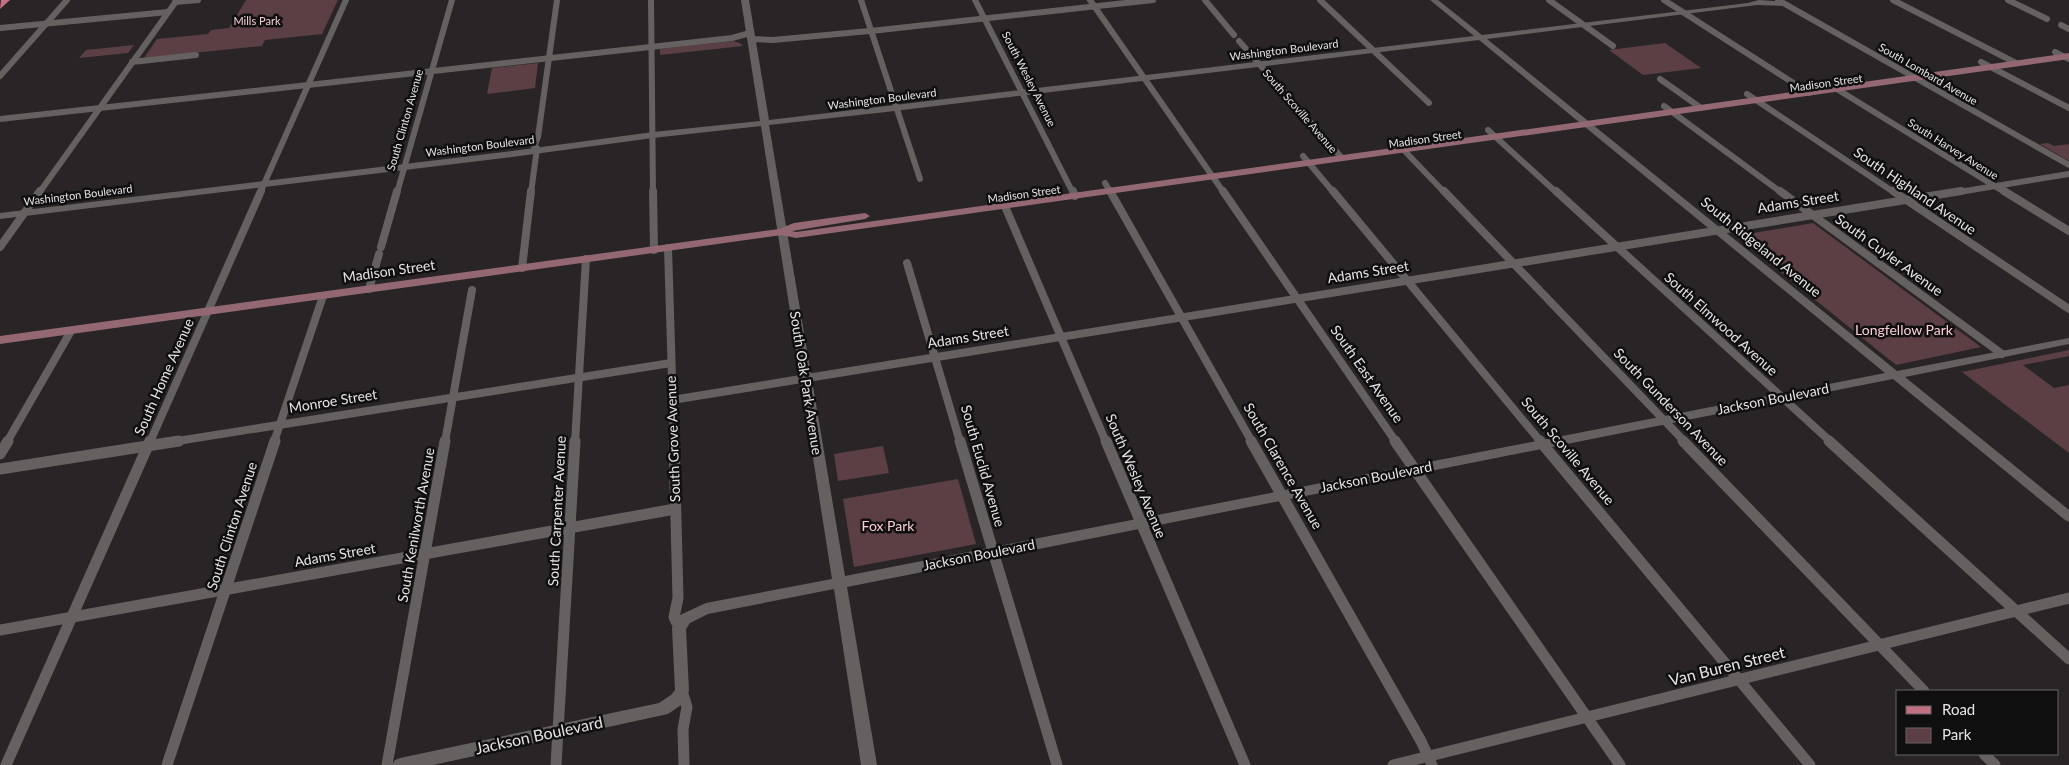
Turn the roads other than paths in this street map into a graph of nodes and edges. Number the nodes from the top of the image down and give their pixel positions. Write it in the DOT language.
graph roads {
  1 [pos="6,0"];
  2 [pos="68,0"];
  3 [pos="198,0"];
  4 [pos="346,0"];
  5 [pos="452,0"];
  6 [pos="557,0"];
  7 [pos="651,0"];
  8 [pos="745,0"];
  9 [pos="860,0"];
  10 [pos="975,0"];
  11 [pos="1090,0"];
  12 [pos="1154,0"];
  13 [pos="1204,0"];
  14 [pos="1320,0"];
  15 [pos="1434,0"];
  16 [pos="1549,0"];
  17 [pos="1664,0"];
  18 [pos="1767,0"];
  19 [pos="1893,0"];
  20 [pos="2008,0"];
  21 [pos="176,1"];
  22 [pos="1781,2"];
  23 [pos="1748,5"];
  24 [pos="0,6"];
  25 [pos="1094,6"];
  26 [pos="168,12"];
  27 [pos="1684,13"];
  28 [pos="984,19"];
  29 [pos="2047,19"];
  30 [pos="46,24"];
  31 [pos="1584,25"];
  32 [pos="2061,25"];
  33 [pos="0,28"];
  34 [pos="2069,29"];
  35 [pos="871,30"];
  36 [pos="732,38"];
  37 [pos="1480,38"];
  38 [pos="751,40"];
  39 [pos="773,40"];
  40 [pos="1613,46"];
  41 [pos="652,47"];
  42 [pos="1373,51"];
  43 [pos="196,55"];
  44 [pos="2068,55"];
  45 [pos="549,58"];
  46 [pos="2006,58"];
  47 [pos="132,62"];
  48 [pos="1981,62"];
  49 [pos="2016,63"];
  50 [pos="1260,64"];
  51 [pos="1991,67"];
  52 [pos="431,71"];
  53 [pos="1906,72"];
  54 [pos="0,76"];
  55 [pos="1915,78"];
  56 [pos="1144,79"];
  57 [pos="1660,79"];
  58 [pos="1827,83"];
  59 [pos="309,85"];
  60 [pos="1800,87"];
  61 [pos="1836,89"];
  62 [pos="1809,93"];
  63 [pos="1023,94"];
  64 [pos="1747,94"];
  65 [pos="1756,100"];
  66 [pos="1692,102"];
  67 [pos="1429,103"];
  68 [pos="1664,106"];
  69 [pos="98,108"];
  70 [pos="1701,108"];
  71 [pos="2069,108"];
  72 [pos="897,109"];
  73 [pos="1673,112"];
  74 [pos="0,119"];
  75 [pos="1582,121"];
  76 [pos="764,123"];
  77 [pos="1492,134"];
  78 [pos="653,135"];
  79 [pos="1400,146"];
  80 [pos="537,150"];
  81 [pos="1339,155"];
  82 [pos="1306,159"];
  83 [pos="2069,165"];
  84 [pos="404,167"];
  85 [pos="1209,173"];
  86 [pos="2069,174"];
  87 [pos="920,179"];
  88 [pos="265,184"];
  89 [pos="1994,186"];
  90 [pos="1107,187"];
  91 [pos="1073,192"];
  92 [pos="1905,200"];
  93 [pos="1003,202"];
  94 [pos="24,213"];
  95 [pos="1813,215"];
  96 [pos="0,216"];
  97 [pos="1717,230"];
  98 [pos="782,232"];
  99 [pos="2069,232"];
  100 [pos="0,247"];
  101 [pos="1617,247"];
  102 [pos="668,248"];
  103 [pos="654,250"];
  104 [pos="586,259"];
  105 [pos="906,263"];
  106 [pos="1513,264"];
  107 [pos="522,268"];
  108 [pos="1407,281"];
  109 [pos="369,289"];
  110 [pos="472,290"];
  111 [pos="323,296"];
  112 [pos="1296,299"];
  113 [pos="2069,309"];
  114 [pos="209,312"];
  115 [pos="1181,317"];
  116 [pos="71,331"];
  117 [pos="1061,337"];
  118 [pos="0,340"];
  119 [pos="2069,341"];
  120 [pos="2002,354"];
  121 [pos="936,357"];
  122 [pos="671,363"];
  123 [pos="1894,375"];
  124 [pos="579,377"];
  125 [pos="806,378"];
  126 [pos="453,397"];
  127 [pos="1782,397"];
  128 [pos="672,400"];
  129 [pos="1664,420"];
  130 [pos="280,424"];
  131 [pos="1543,444"];
  132 [pos="150,445"];
  133 [pos="0,454"];
  134 [pos="0,468"];
  135 [pos="1415,469"];
  136 [pos="1282,495"];
  137 [pos="675,509"];
  138 [pos="2069,517"];
  139 [pos="1141,523"];
  140 [pos="570,528"];
  141 [pos="994,552"];
  142 [pos="425,554"];
  143 [pos="839,583"];
  144 [pos="225,590"];
  145 [pos="2069,598"];
  146 [pos="2017,611"];
  147 [pos="73,617"];
  148 [pos="682,623"];
  149 [pos="0,630"];
  150 [pos="1879,645"];
  151 [pos="2069,659"];
  152 [pos="1739,680"];
  153 [pos="1923,690"];
  154 [pos="679,696"];
  155 [pos="1587,717"];
  156 [pos="558,731"];
  157 [pos="1985,755"];
  158 [pos="1430,761"];
  159 [pos="6,765"];
  160 [pos="167,765"];
  161 [pos="386,765"];
  162 [pos="400,765"];
  163 [pos="556,765"];
  164 [pos="684,765"];
  165 [pos="869,765"];
  166 [pos="1057,765"];
  167 [pos="1245,765"];
  168 [pos="1393,765"];
  169 [pos="1620,765"];
  170 [pos="1810,765"];
  171 [pos="1994,765"];
  1 -- 24 [label="main road"];
  2 -- 30 [label="street"];
  3 -- 21 [label="street"];
  4 -- 59 [label="street, South Home Avenue"];
  5 -- 52 [label="street, South Clinton Avenue"];
  6 -- 45 [label="street"];
  7 -- 41 [label="street"];
  8 -- 38 [label="street, South Oak Park Avenue"];
  9 -- 35 [label="street"];
  10 -- 28 [label="street, South Wesley Avenue"];
  11 -- 25 [label="street, South East Avenue"];
  12 -- 25 [label="street"];
  13 -- 50 [label="street, South Scoville Avenue"];
  14 -- 42 [label="street"];
  15 -- 37 [label="street, South Ridgeland Avenue"];
  16 -- 31 [label="street"];
  17 -- 27 [label="street"];
  18 -- 23 [label="street, Washington Boulevard"];
  19 -- 46 [label="street"];
  20 -- 29 [label="street"];
  21 -- 26 [label="street"];
  22 -- 23 [label="street"];
  22 -- 53 [label="street, South Lombard Avenue"];
  23 -- 27 [label="street, Washington Boulevard"];
  25 -- 28 [label="street"];
  25 -- 56 [label="street, South East Avenue"];
  26 -- 30 [label="street"];
  26 -- 47 [label="street"];
  27 -- 31 [label="street, Washington Boulevard"];
  27 -- 60 [label="street"];
  28 -- 35 [label="street"];
  28 -- 63 [label="street, South Wesley Avenue"];
  30 -- 33 [label="street"];
  30 -- 54 [label="street"];
  31 -- 37 [label="street, Washington Boulevard"];
  31 -- 40 [label="street"];
  32 -- 34 [label="street"];
  35 -- 39 [label="street"];
  35 -- 72 [label="street"];
  36 -- 38 [label="street"];
  36 -- 41 [label="street"];
  37 -- 42 [label="street, Washington Boulevard"];
  37 -- 75 [label="street, South Ridgeland Avenue"];
  38 -- 39 [label="street"];
  38 -- 76 [label="street, South Oak Park Avenue"];
  41 -- 45 [label="street"];
  41 -- 78 [label="street"];
  42 -- 50 [label="street, Washington Boulevard"];
  42 -- 67 [label="street"];
  43 -- 47 [label="street"];
  44 -- 46 [label="main road, Madison Street"];
  44 -- 49 [label="main road, Madison Street"];
  45 -- 52 [label="street"];
  45 -- 80 [label="street"];
  46 -- 48 [label="main road, Madison Street"];
  46 -- 49 [label="street"];
  47 -- 69 [label="street"];
  48 -- 51 [label="street"];
  48 -- 53 [label="main road, Madison Street"];
  49 -- 51 [label="main road, Madison Street"];
  50 -- 56 [label="street, Washington Boulevard"];
  50 -- 81 [label="street, South Scoville Avenue"];
  51 -- 55 [label="main road, Madison Street"];
  51 -- 71 [label="street"];
  52 -- 59 [label="street"];
  52 -- 84 [label="street, South Clinton Avenue"];
  53 -- 55 [label="street, South Lombard Avenue"];
  53 -- 58 [label="main road, Madison Street"];
  55 -- 61 [label="main road, Madison Street"];
  55 -- 83 [label="street, South Lombard Avenue"];
  56 -- 63 [label="street, Washington Boulevard"];
  56 -- 85 [label="street, South East Avenue"];
  57 -- 66 [label="street"];
  58 -- 60 [label="main road, Madison Street"];
  58 -- 61 [label="street, South Harvey Avenue"];
  59 -- 69 [label="street"];
  59 -- 88 [label="street, South Home Avenue"];
  60 -- 62 [label="street"];
  60 -- 64 [label="main road, Madison Street"];
  61 -- 62 [label="main road, Madison Street"];
  61 -- 89 [label="street, South Harvey Avenue"];
  62 -- 65 [label="main road, Madison Street"];
  63 -- 72 [label="street, Washington Boulevard"];
  63 -- 91 [label="street, South Wesley Avenue"];
  64 -- 65 [label="street, South Highland Avenue"];
  64 -- 66 [label="main road, Madison Street"];
  65 -- 70 [label="main road, Madison Street"];
  65 -- 92 [label="street, South Highland Avenue"];
  66 -- 68 [label="main road, Madison Street"];
  66 -- 70 [label="street"];
  68 -- 73 [label="street, South Cuyler Avenue"];
  68 -- 75 [label="main road, Madison Street"];
  69 -- 74 [label="street"];
  69 -- 94 [label="street"];
  70 -- 73 [label="main road, Madison Street"];
  72 -- 76 [label="street, Washington Boulevard"];
  72 -- 87 [label="street"];
  73 -- 75 [label="main road, Madison Street"];
  73 -- 95 [label="street, South Cuyler Avenue"];
  75 -- 77 [label="main road, Madison Street"];
  75 -- 97 [label="street, South Ridgeland Avenue"];
  76 -- 78 [label="street, Washington Boulevard"];
  76 -- 98 [label="street, South Oak Park Avenue"];
  77 -- 79 [label="main road, Madison Street"];
  77 -- 101 [label="street, South Elmwood Avenue"];
  78 -- 80 [label="street, Washington Boulevard"];
  78 -- 103 [label="street"];
  79 -- 81 [label="main road, Madison Street"];
  79 -- 106 [label="street, South Gunderson Avenue"];
  80 -- 84 [label="street, Washington Boulevard"];
  80 -- 107 [label="street"];
  81 -- 82 [label="main road, Madison Street"];
  82 -- 85 [label="main road, Madison Street"];
  82 -- 108 [label="street, South Scoville Avenue"];
  84 -- 88 [label="street, Washington Boulevard"];
  84 -- 109 [label="street, South Clinton Avenue"];
  85 -- 90 [label="main road, Madison Street"];
  85 -- 112 [label="street, South East Avenue"];
  86 -- 89 [label="street, Adams Street"];
  88 -- 94 [label="street, Washington Boulevard"];
  88 -- 114 [label="street, South Home Avenue"];
  89 -- 92 [label="street, Adams Street"];
  89 -- 99 [label="street, South Harvey Avenue"];
  90 -- 91 [label="main road, Madison Street"];
  90 -- 115 [label="street, South Clarence Avenue"];
  91 -- 93 [label="main road, Madison Street"];
  92 -- 95 [label="street, Adams Street"];
  92 -- 113 [label="street, South Highland Avenue"];
  93 -- 98 [label="main road, Madison Street"];
  93 -- 117 [label="street, South Wesley Avenue"];
  94 -- 96 [label="street, Washington Boulevard"];
  94 -- 100 [label="street"];
  95 -- 97 [label="street, Adams Street"];
  95 -- 120 [label="street, South Cuyler Avenue"];
  97 -- 101 [label="street, Adams Street"];
  97 -- 123 [label="street, South Ridgeland Avenue"];
  98 -- 102 [label="main road, Madison Street"];
  98 -- 125 [label="street, South Oak Park Avenue"];
  101 -- 106 [label="street, Adams Street"];
  101 -- 127 [label="street, South Elmwood Avenue"];
  102 -- 103 [label="main road, Madison Street"];
  102 -- 122 [label="street, South Grove Avenue"];
  103 -- 104 [label="main road, Madison Street"];
  104 -- 107 [label="main road, Madison Street"];
  104 -- 124 [label="street, South Carpenter Avenue"];
  105 -- 121 [label="street, South Euclid Avenue"];
  106 -- 108 [label="street, Adams Street"];
  106 -- 129 [label="street, South Gunderson Avenue"];
  107 -- 109 [label="main road, Madison Street"];
  108 -- 112 [label="street, Adams Street"];
  108 -- 131 [label="street, South Scoville Avenue"];
  109 -- 111 [label="main road, Madison Street"];
  110 -- 126 [label="street, South Kenilworth Avenue"];
  111 -- 114 [label="main road, Madison Street"];
  111 -- 130 [label="street, South Clinton Avenue"];
  112 -- 115 [label="street, Adams Street"];
  112 -- 135 [label="street, South East Avenue"];
  114 -- 116 [label="main road, Madison Street"];
  114 -- 132 [label="street, South Home Avenue"];
  115 -- 117 [label="street, Adams Street"];
  115 -- 136 [label="street, South Clarence Avenue"];
  116 -- 118 [label="main road, Madison Street"];
  116 -- 133 [label="street"];
  117 -- 121 [label="street, Adams Street"];
  117 -- 139 [label="street, South Wesley Avenue"];
  119 -- 120 [label="street, Jackson Boulevard"];
  120 -- 123 [label="street, Jackson Boulevard"];
  121 -- 125 [label="street, Adams Street"];
  121 -- 141 [label="street, South Euclid Avenue"];
  122 -- 124 [label="street, Monroe Street"];
  122 -- 128 [label="street, South Grove Avenue"];
  123 -- 127 [label="street, Jackson Boulevard"];
  123 -- 138 [label="street, South Ridgeland Avenue"];
  124 -- 126 [label="street, Monroe Street"];
  124 -- 140 [label="street, South Carpenter Avenue"];
  125 -- 128 [label="street, Adams Street"];
  125 -- 143 [label="street, South Oak Park Avenue"];
  126 -- 130 [label="street, Monroe Street"];
  126 -- 142 [label="street, South Kenilworth Avenue"];
  127 -- 129 [label="street, Jackson Boulevard"];
  127 -- 146 [label="street, South Elmwood Avenue"];
  128 -- 137 [label="street, South Grove Avenue"];
  129 -- 131 [label="street, Jackson Boulevard"];
  129 -- 150 [label="street, South Gunderson Avenue"];
  130 -- 132 [label="street, Monroe Street"];
  130 -- 144 [label="street, South Clinton Avenue"];
  131 -- 135 [label="street, Jackson Boulevard"];
  131 -- 152 [label="street, South Scoville Avenue"];
  132 -- 134 [label="street, Monroe Street"];
  132 -- 147 [label="street, South Home Avenue"];
  135 -- 136 [label="street, Jackson Boulevard"];
  135 -- 155 [label="street, South East Avenue"];
  136 -- 139 [label="street, Jackson Boulevard"];
  136 -- 158 [label="street, South Clarence Avenue"];
  137 -- 140 [label="street, Adams Street"];
  137 -- 148 [label="street, South Grove Avenue"];
  139 -- 141 [label="street, Jackson Boulevard"];
  139 -- 167 [label="street, South Wesley Avenue"];
  140 -- 142 [label="street, Adams Street"];
  140 -- 156 [label="street, South Carpenter Avenue"];
  141 -- 143 [label="street, Jackson Boulevard"];
  141 -- 166 [label="street, South Euclid Avenue"];
  142 -- 144 [label="street, Adams Street"];
  142 -- 161 [label="street, South Kenilworth Avenue"];
  143 -- 148 [label="street, Jackson Boulevard"];
  143 -- 165 [label="street, South Oak Park Avenue"];
  144 -- 147 [label="street, Adams Street"];
  144 -- 160 [label="street, South Clinton Avenue"];
  145 -- 146 [label="street, Van Buren Street"];
  146 -- 150 [label="street, Van Buren Street"];
  146 -- 151 [label="street, South Elmwood Avenue"];
  147 -- 149 [label="street, Adams Street"];
  147 -- 159 [label="street, South Home Avenue"];
  148 -- 154 [label="street, South Grove Avenue"];
  150 -- 152 [label="street, Van Buren Street"];
  150 -- 153 [label="street, South Gunderson Avenue"];
  152 -- 155 [label="street, Van Buren Street"];
  152 -- 170 [label="street, South Scoville Avenue"];
  154 -- 156 [label="street, Jackson Boulevard"];
  154 -- 164 [label="street, South Grove Avenue"];
  155 -- 158 [label="street, Van Buren Street"];
  155 -- 169 [label="street, South East Avenue"];
  156 -- 162 [label="street, Jackson Boulevard"];
  156 -- 163 [label="street, South Carpenter Avenue"];
  157 -- 171 [label="street"];
  158 -- 168 [label="street, Van Buren Street"];
}
